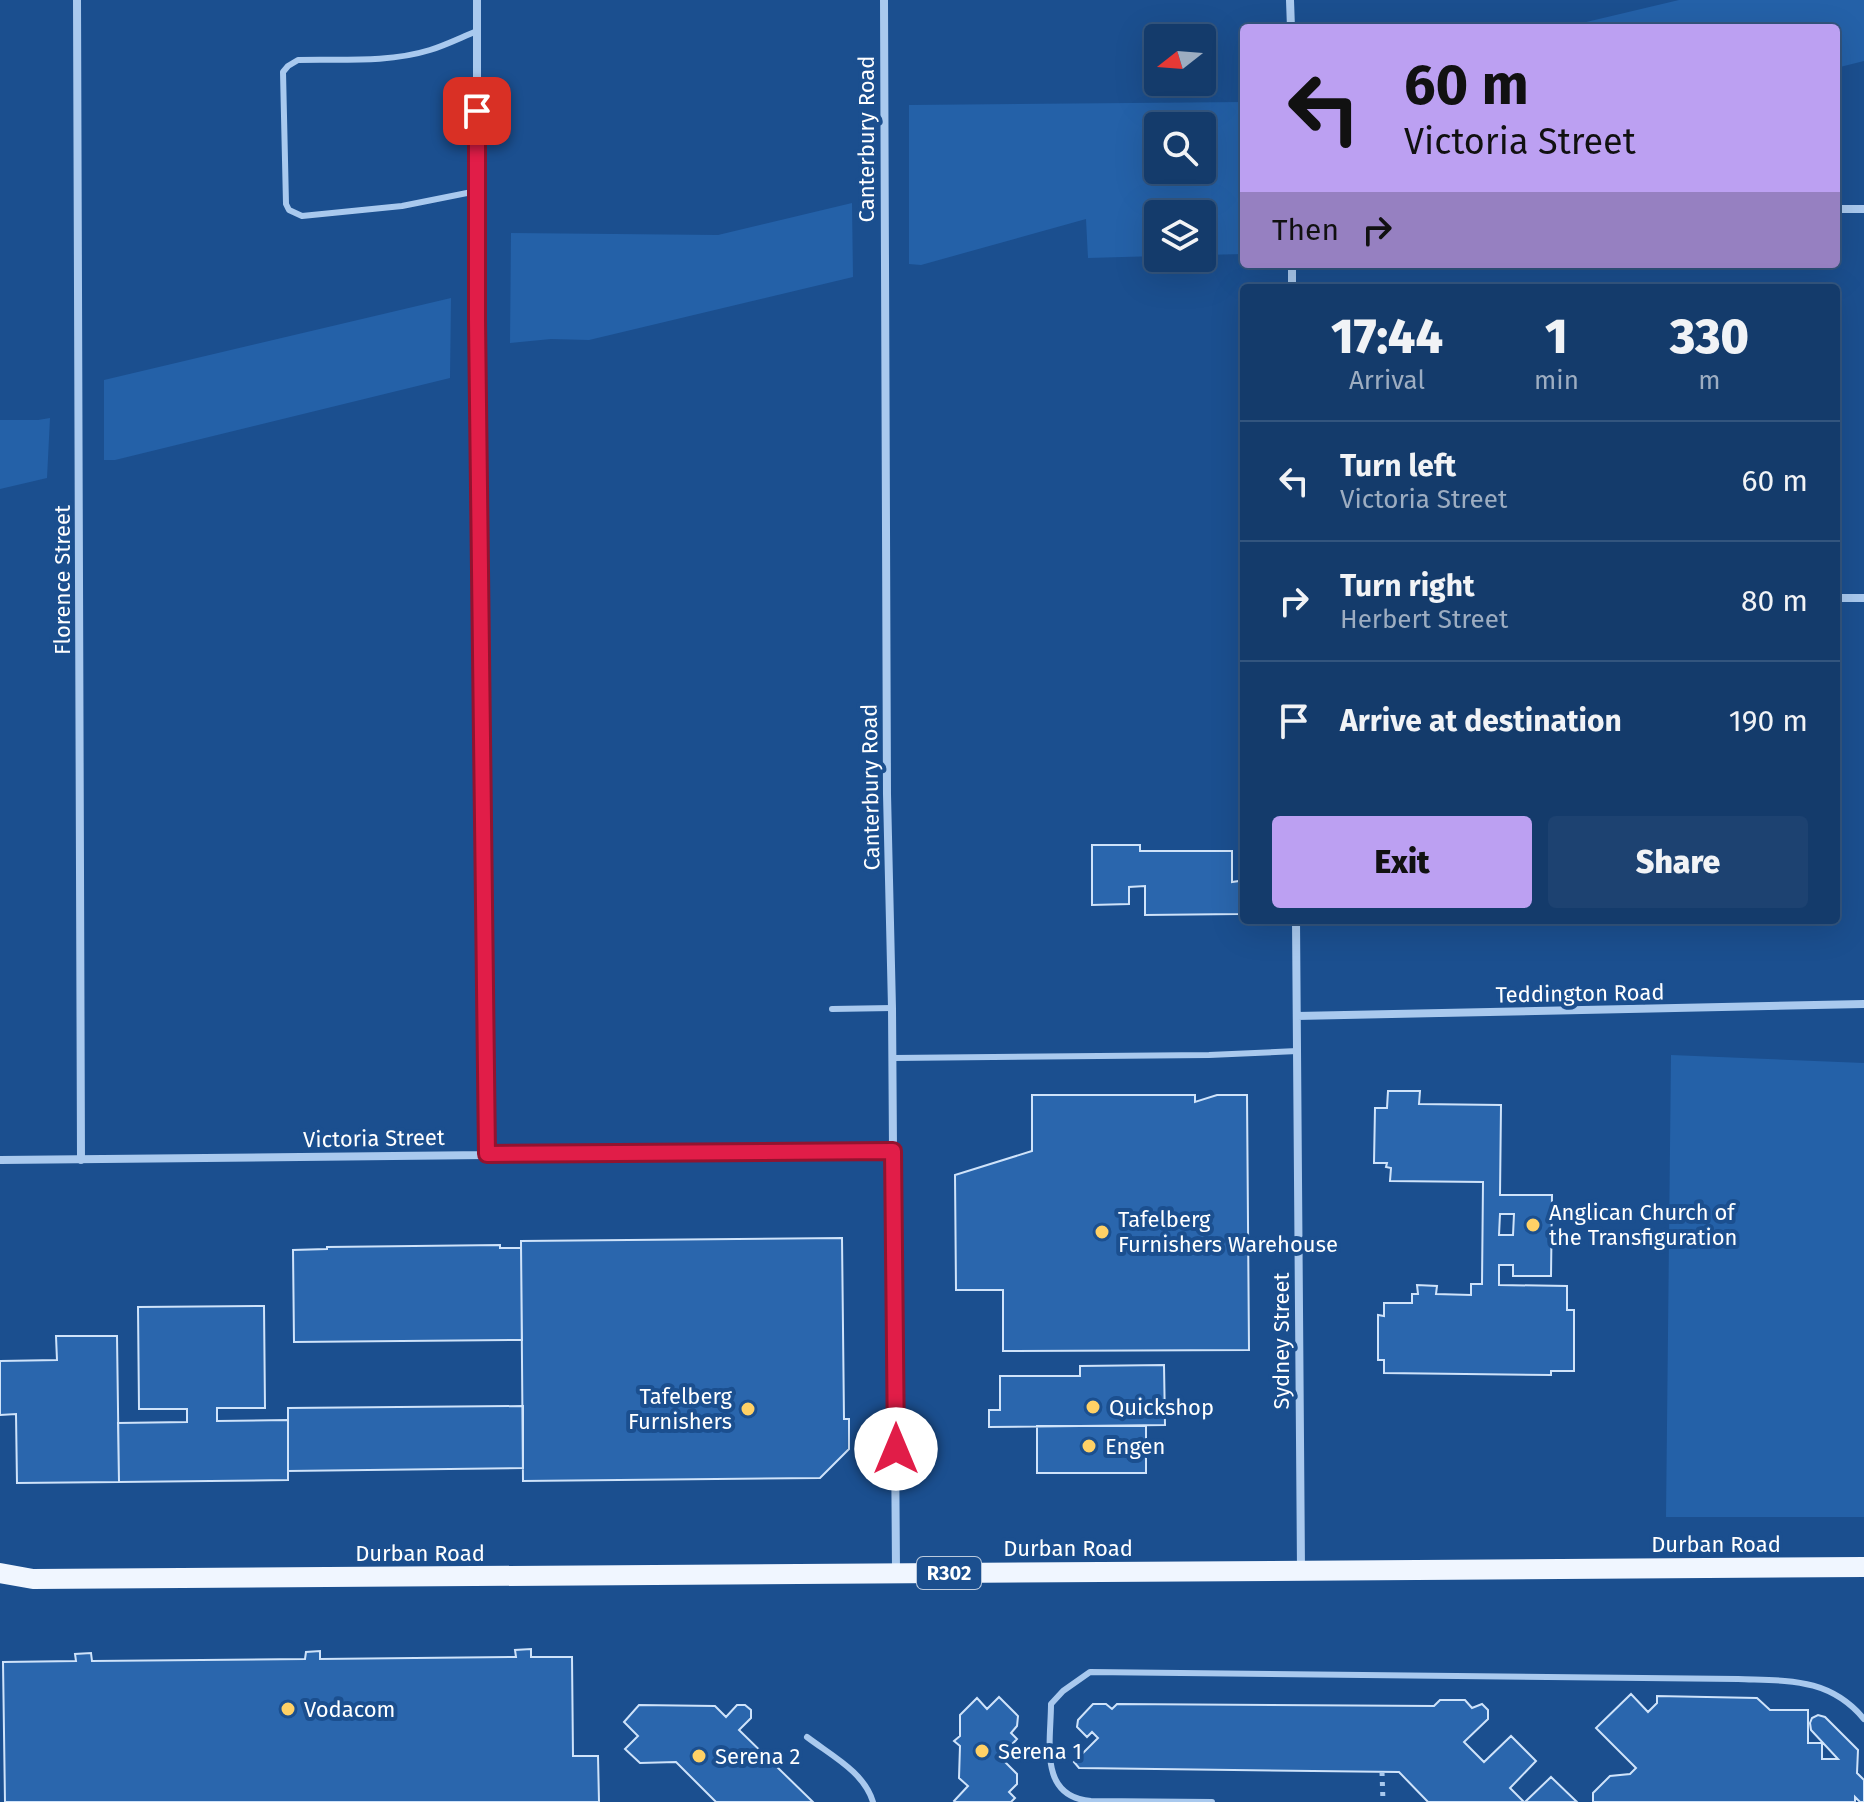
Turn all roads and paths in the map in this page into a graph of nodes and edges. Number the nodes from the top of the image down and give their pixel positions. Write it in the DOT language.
graph roads {
  1 [pos="77,0"];
  2 [pos="477,0"];
  3 [pos="884,0"];
  4 [pos="1290,0"];
  5 [pos="1291,24"];
  6 [pos="477,31"];
  7 [pos="477,191"];
  8 [pos="1840,209"];
  9 [pos="1864,209"];
  10 [pos="1840,598"];
  11 [pos="1864,598"];
  12 [pos="1296,924"];
  13 [pos="1864,1004"];
  14 [pos="892,1008"];
  15 [pos="832,1009"];
  16 [pos="1297,1016"];
  17 [pos="1297,1051"];
  18 [pos="893,1058"];
  19 [pos="893,1151"];
  20 [pos="487,1154"];
  21 [pos="0,1160"];
  22 [pos="81,1160"];
  23 [pos="1864,1567"];
  24 [pos="1301,1570"];
  25 [pos="0,1573"];
  26 [pos="896,1573"];
  27 [pos="33,1579"];
  28 [pos="0,1586"];
  29 [pos="1864,1719"];
  30 [pos="807,1737"];
  31 [pos="1382,1772"];
  32 [pos="873,1802"];
  33 [pos="1212,1802"];
  34 [pos="1383,1802"];
  1 -- 22 [label="street, Florence Street"];
  2 -- 6 [label="street"];
  3 -- 14 [label="street, Canterbury Road"];
  4 -- 5 [label="street"];
  6 -- 7 [label="street"];
  6 -- 7 [label="lane"];
  7 -- 20 [label="street"];
  8 -- 9 [label="street"];
  10 -- 11 [label="street"];
  12 -- 16 [label="street, Sydney Street"];
  13 -- 16 [label="street, Teddington Road"];
  14 -- 15 [label="lane"];
  14 -- 18 [label="street, Canterbury Road"];
  16 -- 17 [label="street, Sydney Street"];
  17 -- 18 [label="lane"];
  17 -- 24 [label="street, Sydney Street"];
  18 -- 19 [label="street, Canterbury Road"];
  19 -- 20 [label="street, Victoria Street"];
  19 -- 26 [label="street, Canterbury Road"];
  20 -- 22 [label="street, Victoria Street"];
  21 -- 22 [label="street, Victoria Street"];
  23 -- 24 [label="main road, Durban Road / R302"];
  24 -- 26 [label="main road, Durban Road / R302"];
  25 -- 27 [label="main road, Durban Road / R302"];
  26 -- 27 [label="main road, Durban Road / R302"];
  27 -- 28 [label="main road, Durban Road / R302"];
  29 -- 33 [label="lane"];
  30 -- 32 [label="lane"];
  31 -- 34 [label="path"];
}
